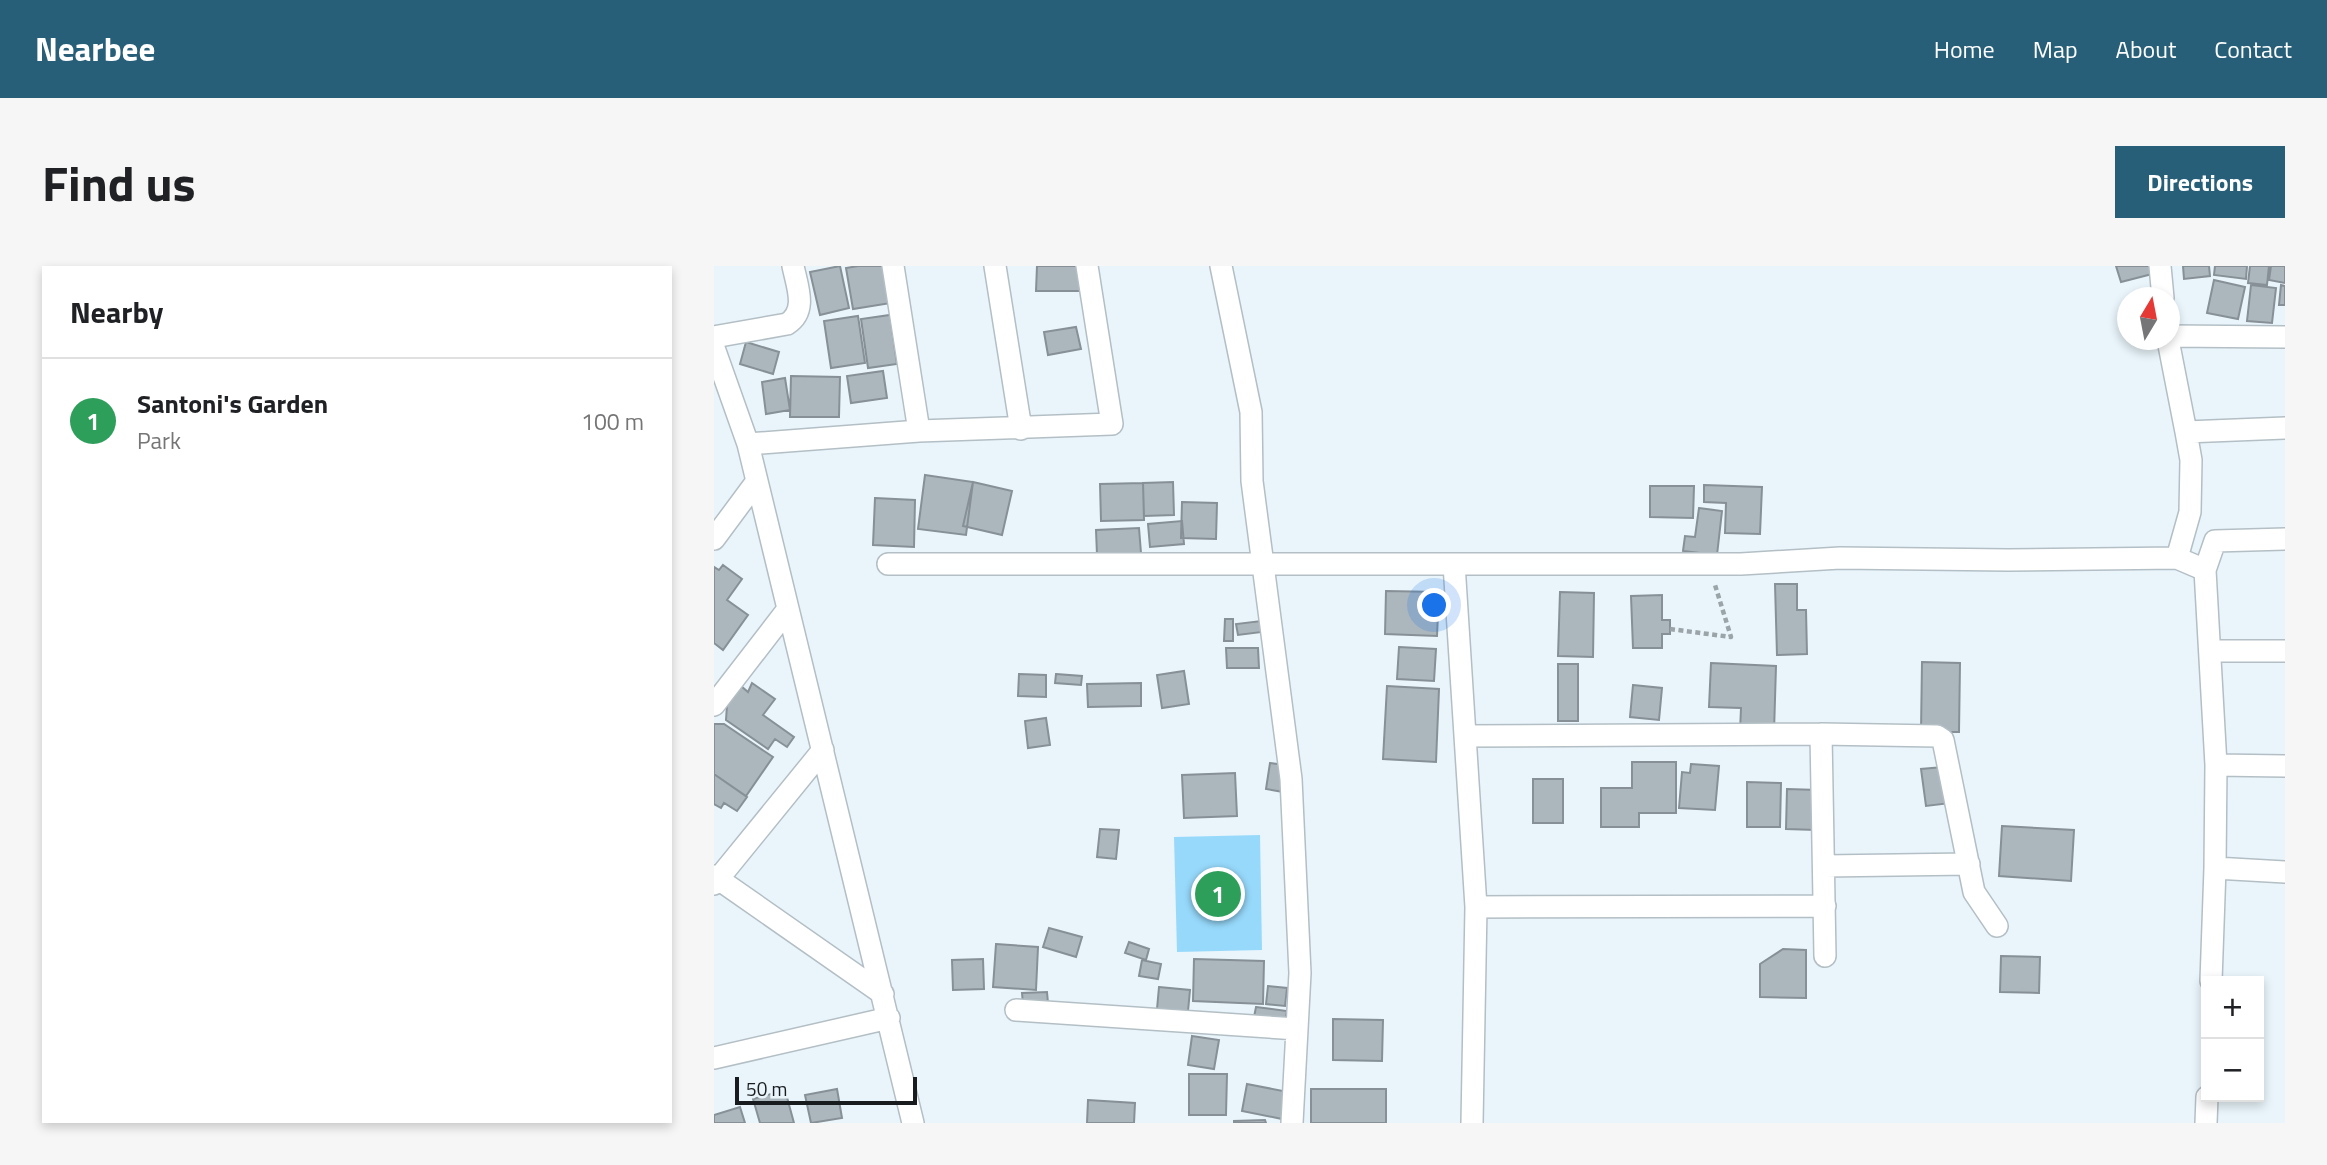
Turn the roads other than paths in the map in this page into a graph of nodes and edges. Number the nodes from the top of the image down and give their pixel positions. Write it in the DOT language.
graph roads {
  1 [pos="793,266"];
  2 [pos="893,266"];
  3 [pos="995,266"];
  4 [pos="1087,266"];
  5 [pos="1221,266"];
  6 [pos="2160,266"];
  7 [pos="2162,287"];
  8 [pos="714,337"];
  9 [pos="2285,337"];
  10 [pos="2180,338"];
  11 [pos="714,348"];
  12 [pos="2171,350"];
  13 [pos="2285,428"];
  14 [pos="1021,429"];
  15 [pos="919,431"];
  16 [pos="2186,432"];
  17 [pos="748,444"];
  18 [pos="757,481"];
  19 [pos="714,539"];
  20 [pos="2285,539"];
  21 [pos="2177,558"];
  22 [pos="888,564"];
  23 [pos="1261,564"];
  24 [pos="1454,564"];
  25 [pos="2205,570"];
  26 [pos="788,609"];
  27 [pos="2211,651"];
  28 [pos="2285,651"];
  29 [pos="714,705"];
  30 [pos="1821,734"];
  31 [pos="1465,736"];
  32 [pos="823,750"];
  33 [pos="2216,765"];
  34 [pos="2285,766"];
  35 [pos="1969,864"];
  36 [pos="1824,866"];
  37 [pos="2215,869"];
  38 [pos="2285,872"];
  39 [pos="715,879"];
  40 [pos="1825,906"];
  41 [pos="1476,907"];
  42 [pos="1997,926"];
  43 [pos="1825,956"];
  44 [pos="2211,976"];
  45 [pos="883,994"];
  46 [pos="1016,1010"];
  47 [pos="889,1018"];
  48 [pos="1297,1029"];
  49 [pos="714,1058"];
  50 [pos="2207,1102"];
  51 [pos="908,1122"];
  52 [pos="1292,1123"];
  53 [pos="1472,1123"];
  54 [pos="2206,1123"];
  1 -- 8 [label="street"];
  2 -- 15 [label="street"];
  3 -- 14 [label="street"];
  4 -- 14 [label="street"];
  5 -- 23 [label="street"];
  6 -- 7 [label="street"];
  9 -- 10 [label="street"];
  11 -- 17 [label="street"];
  12 -- 16 [label="street"];
  13 -- 16 [label="street"];
  14 -- 15 [label="street"];
  15 -- 17 [label="street"];
  16 -- 21 [label="street"];
  17 -- 18 [label="street"];
  18 -- 19 [label="street"];
  18 -- 26 [label="street"];
  20 -- 25 [label="street"];
  21 -- 24 [label="street"];
  21 -- 25 [label="street"];
  22 -- 23 [label="street"];
  23 -- 24 [label="street"];
  23 -- 48 [label="street"];
  24 -- 31 [label="street"];
  25 -- 27 [label="street"];
  26 -- 29 [label="street"];
  26 -- 32 [label="street"];
  27 -- 28 [label="street"];
  27 -- 33 [label="street"];
  30 -- 31 [label="street"];
  30 -- 35 [label="street"];
  30 -- 36 [label="street"];
  31 -- 41 [label="street"];
  32 -- 39 [label="street"];
  32 -- 45 [label="street"];
  33 -- 34 [label="street"];
  33 -- 37 [label="street"];
  35 -- 36 [label="street"];
  35 -- 42 [label="street"];
  36 -- 40 [label="street"];
  37 -- 38 [label="street"];
  37 -- 44 [label="street"];
  39 -- 45 [label="street"];
  40 -- 41 [label="street"];
  40 -- 43 [label="street"];
  41 -- 53 [label="street"];
  45 -- 47 [label="street"];
  46 -- 48 [label="street"];
  47 -- 49 [label="street"];
  47 -- 51 [label="street"];
  48 -- 52 [label="street"];
  50 -- 54 [label="street"];
}
